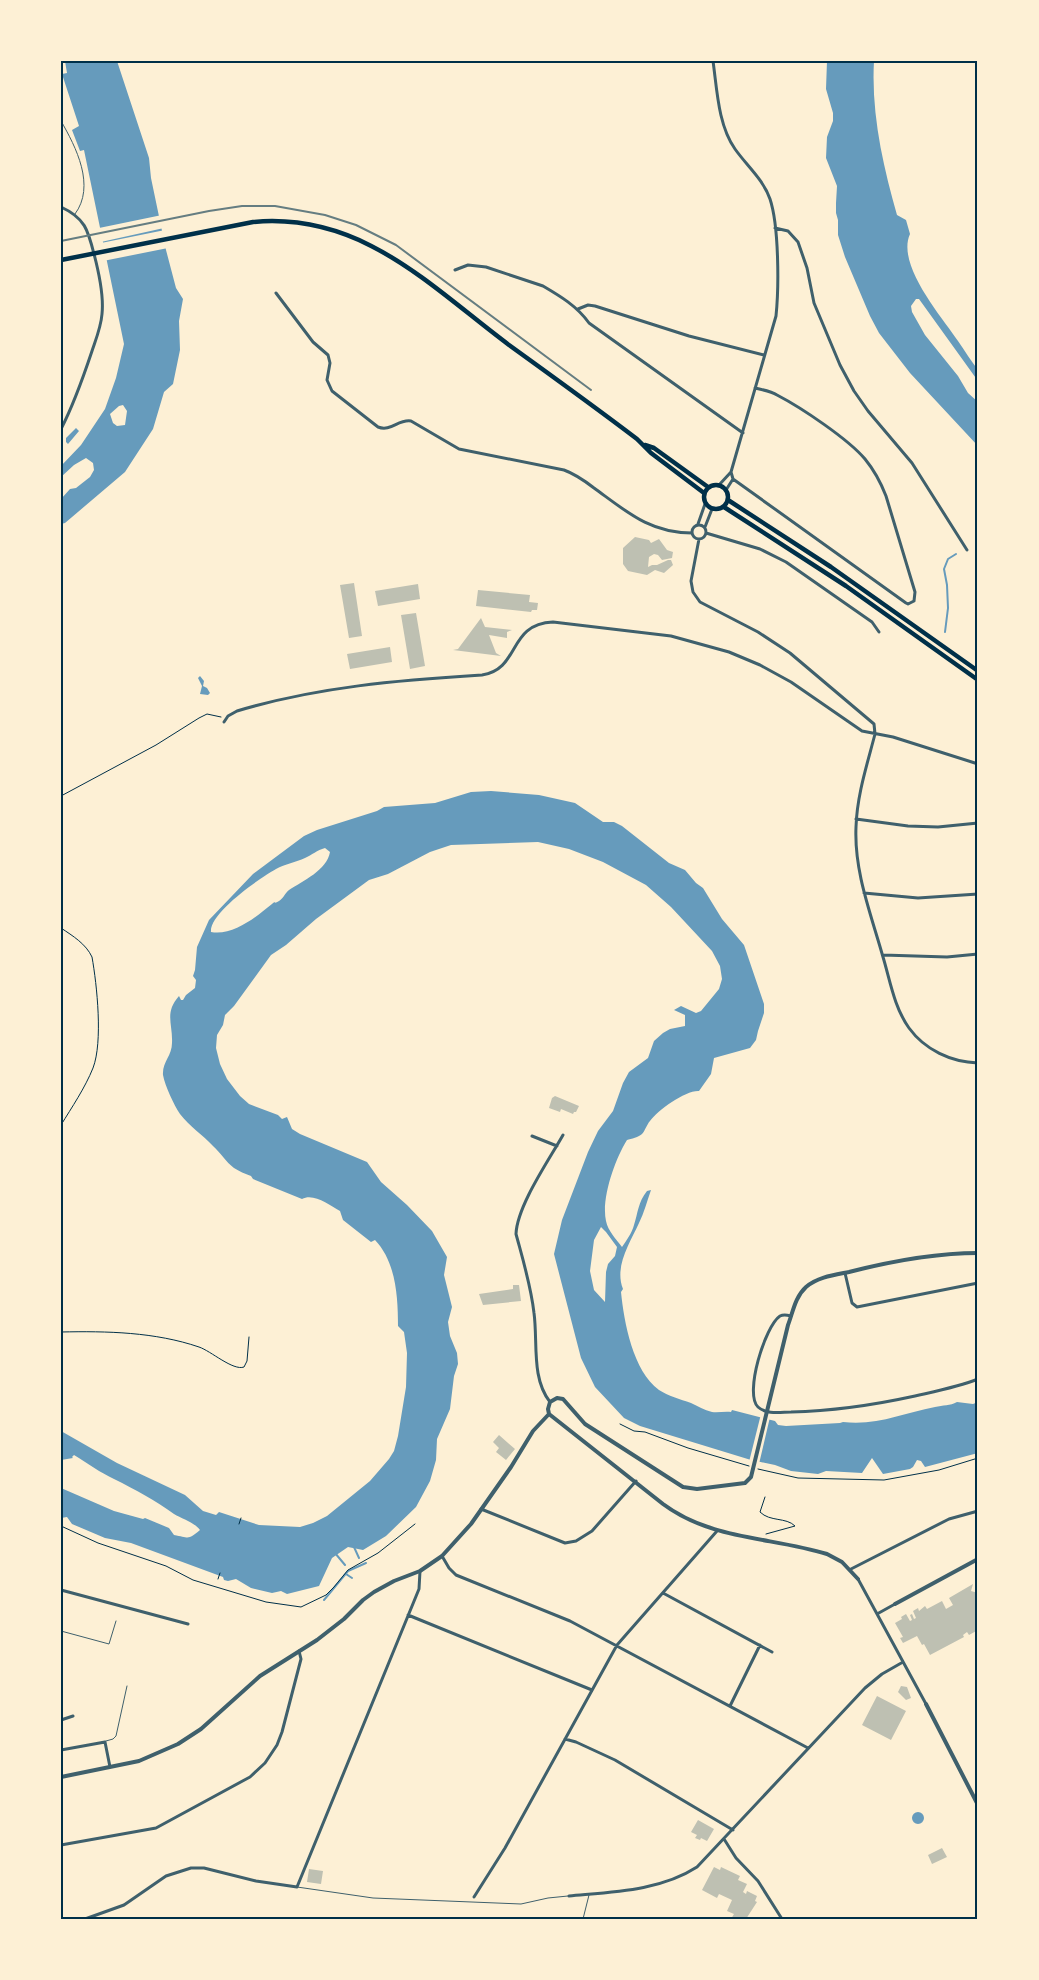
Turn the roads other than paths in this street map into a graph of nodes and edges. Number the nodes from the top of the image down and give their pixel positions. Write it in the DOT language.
graph roads {
  1 [pos="713,61"];
  2 [pos="61,120"];
  3 [pos="61,207"];
  4 [pos="75,214"];
  5 [pos="775,228"];
  6 [pos="61,260"];
  7 [pos="456,270"];
  8 [pos="276,293"];
  9 [pos="578,309"];
  10 [pos="764,355"];
  11 [pos="755,388"];
  12 [pos="61,429"];
  13 [pos="742,433"];
  14 [pos="645,445"];
  15 [pos="731,472"];
  16 [pos="733,479"];
  17 [pos="719,485"];
  18 [pos="708,487"];
  19 [pos="726,490"];
  20 [pos="704,493"];
  21 [pos="728,500"];
  22 [pos="705,504"];
  23 [pos="724,507"];
  24 [pos="712,509"];
  25 [pos="698,524"];
  26 [pos="705,528"];
  27 [pos="692,533"];
  28 [pos="706,534"];
  29 [pos="699,539"];
  30 [pos="967,550"];
  31 [pos="879,632"];
  32 [pos="978,671"];
  33 [pos="978,680"];
  34 [pos="225,720"];
  35 [pos="875,734"];
  36 [pos="978,764"];
  37 [pos="856,819"];
  38 [pos="978,824"];
  39 [pos="864,892"];
  40 [pos="978,894"];
  41 [pos="978,954"];
  42 [pos="883,955"];
  43 [pos="978,1063"];
  44 [pos="563,1135"];
  45 [pos="532,1136"];
  46 [pos="557,1146"];
  47 [pos="978,1253"];
  48 [pos="845,1273"];
  49 [pos="978,1283"];
  50 [pos="792,1316"];
  51 [pos="978,1379"];
  52 [pos="550,1402"];
  53 [pos="549,1414"];
  54 [pos="636,1481"];
  55 [pos="480,1509"];
  56 [pos="978,1511"];
  57 [pos="717,1531"];
  58 [pos="442,1556"];
  59 [pos="978,1559"];
  60 [pos="420,1570"];
  61 [pos="851,1570"];
  62 [pos="858,1579"];
  63 [pos="61,1590"];
  64 [pos="663,1593"];
  65 [pos="895,1604"];
  66 [pos="877,1614"];
  67 [pos="408,1615"];
  68 [pos="116,1621"];
  69 [pos="188,1624"];
  70 [pos="61,1631"];
  71 [pos="760,1645"];
  72 [pos="617,1646"];
  73 [pos="299,1651"];
  74 [pos="772,1652"];
  75 [pos="903,1662"];
  76 [pos="126,1686"];
  77 [pos="592,1690"];
  78 [pos="926,1704"];
  79 [pos="730,1706"];
  80 [pos="73,1716"];
  81 [pos="61,1720"];
  82 [pos="565,1739"];
  83 [pos="105,1742"];
  84 [pos="808,1748"];
  85 [pos="61,1750"];
  86 [pos="110,1768"];
  87 [pos="61,1777"];
  88 [pos="978,1805"];
  89 [pos="734,1830"];
  90 [pos="724,1839"];
  91 [pos="61,1844"];
  92 [pos="297,1887"];
  93 [pos="589,1894"];
  94 [pos="569,1896"];
  95 [pos="474,1897"];
  96 [pos="85,1919"];
  97 [pos="583,1919"];
  98 [pos="782,1919"];
  1 -- 5 [label="street"];
  2 -- 4 [label="lane"];
  3 -- 4 [label="street"];
  4 -- 12 [label="street"];
  5 -- 10 [label="street"];
  5 -- 30 [label="street"];
  6 -- 14 [label="main road"];
  7 -- 9 [label="street"];
  8 -- 27 [label="street"];
  9 -- 10 [label="street"];
  9 -- 13 [label="street"];
  10 -- 11 [label="street"];
  11 -- 13 [label="street"];
  11 -- 16 [label="street"];
  13 -- 15 [label="street"];
  14 -- 18 [label="main road"];
  14 -- 20 [label="main road"];
  15 -- 16 [label="street"];
  15 -- 17 [label="street"];
  16 -- 19 [label="street"];
  17 -- 18 [label="main road"];
  17 -- 19 [label="main road"];
  18 -- 20 [label="main road"];
  19 -- 21 [label="main road"];
  20 -- 22 [label="main road"];
  21 -- 23 [label="main road"];
  21 -- 32 [label="main road"];
  22 -- 24 [label="main road"];
  22 -- 25 [label="street"];
  23 -- 24 [label="main road"];
  23 -- 33 [label="main road"];
  24 -- 26 [label="street"];
  25 -- 26 [label="street"];
  25 -- 27 [label="street"];
  26 -- 28 [label="street"];
  27 -- 29 [label="street"];
  28 -- 29 [label="street"];
  28 -- 31 [label="street"];
  29 -- 35 [label="street"];
  34 -- 35 [label="street"];
  35 -- 36 [label="street"];
  35 -- 37 [label="street"];
  37 -- 38 [label="street"];
  37 -- 39 [label="street"];
  39 -- 40 [label="street"];
  39 -- 42 [label="street"];
  41 -- 42 [label="street"];
  42 -- 43 [label="street"];
  44 -- 46 [label="street"];
  45 -- 46 [label="street"];
  46 -- 52 [label="street"];
  47 -- 48 [label="street"];
  48 -- 49 [label="street"];
  48 -- 50 [label="street"];
  50 -- 51 [label="street"];
  50 -- 52 [label="street"];
  52 -- 53 [label="street"];
  53 -- 54 [label="street"];
  53 -- 55 [label="street"];
  54 -- 55 [label="street"];
  54 -- 57 [label="street"];
  55 -- 58 [label="street"];
  56 -- 61 [label="street"];
  57 -- 61 [label="street"];
  57 -- 64 [label="street"];
  58 -- 60 [label="street"];
  58 -- 72 [label="street"];
  59 -- 65 [label="street"];
  60 -- 67 [label="street"];
  60 -- 73 [label="street"];
  61 -- 62 [label="street"];
  62 -- 66 [label="street"];
  63 -- 69 [label="street"];
  64 -- 71 [label="street"];
  64 -- 72 [label="street"];
  65 -- 66 [label="street"];
  66 -- 75 [label="street"];
  67 -- 77 [label="street"];
  67 -- 92 [label="street"];
  68 -- 70 [label="lane"];
  71 -- 74 [label="street"];
  71 -- 79 [label="street"];
  72 -- 77 [label="street"];
  72 -- 79 [label="street"];
  73 -- 86 [label="street"];
  73 -- 91 [label="street"];
  75 -- 78 [label="street"];
  75 -- 84 [label="street"];
  76 -- 83 [label="lane"];
  77 -- 82 [label="street"];
  78 -- 88 [label="street"];
  79 -- 84 [label="street"];
  80 -- 81 [label="street"];
  82 -- 89 [label="street"];
  82 -- 95 [label="street"];
  83 -- 85 [label="street"];
  83 -- 86 [label="street"];
  84 -- 89 [label="street"];
  86 -- 87 [label="street"];
  89 -- 90 [label="street"];
  90 -- 93 [label="street"];
  90 -- 98 [label="street"];
  92 -- 94 [label="lane"];
  92 -- 96 [label="street"];
  93 -- 94 [label="street"];
  93 -- 97 [label="lane"];
}
